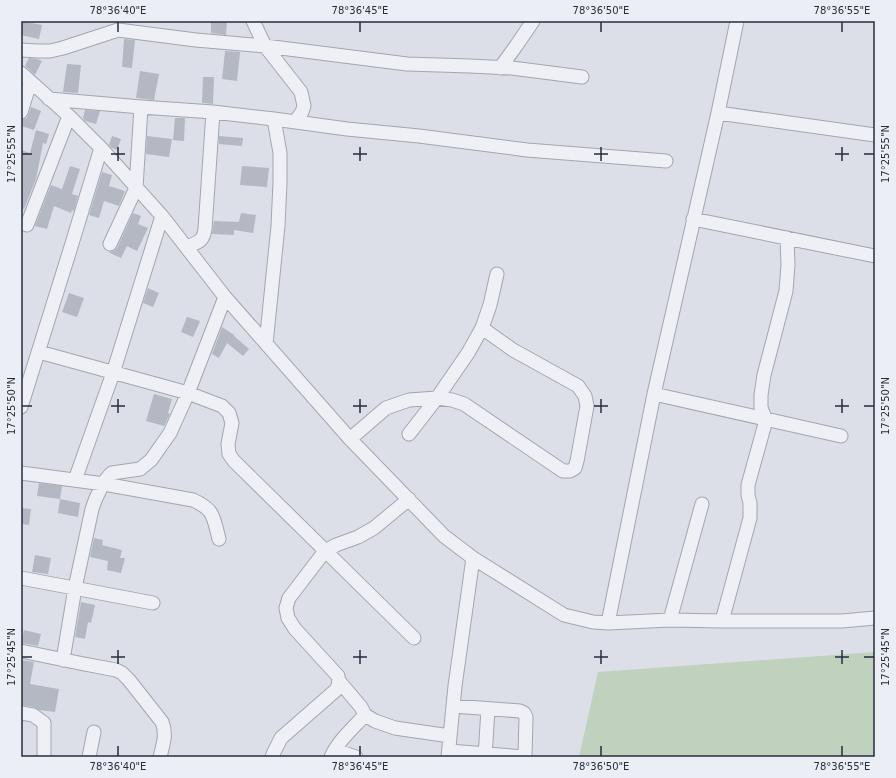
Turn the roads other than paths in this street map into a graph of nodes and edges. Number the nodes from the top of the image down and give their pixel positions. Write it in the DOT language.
graph roads {
  1 [pos="252,21"];
  2 [pos="532,21"];
  3 [pos="737,21"];
  4 [pos="118,25"];
  5 [pos="265,46"];
  6 [pos="21,50"];
  7 [pos="500,68"];
  8 [pos="582,77"];
  9 [pos="26,78"];
  10 [pos="49,99"];
  11 [pos="141,107"];
  12 [pos="21,112"];
  13 [pos="214,112"];
  14 [pos="718,113"];
  15 [pos="69,116"];
  16 [pos="274,119"];
  17 [pos="295,122"];
  18 [pos="875,135"];
  19 [pos="101,148"];
  20 [pos="666,161"];
  21 [pos="136,188"];
  22 [pos="162,216"];
  23 [pos="693,219"];
  24 [pos="23,227"];
  25 [pos="787,238"];
  26 [pos="110,244"];
  27 [pos="186,247"];
  28 [pos="875,256"];
  29 [pos="497,274"];
  30 [pos="226,297"];
  31 [pos="482,328"];
  32 [pos="266,344"];
  33 [pos="39,352"];
  34 [pos="113,373"];
  35 [pos="188,393"];
  36 [pos="654,394"];
  37 [pos="437,398"];
  38 [pos="21,407"];
  39 [pos="766,420"];
  40 [pos="409,434"];
  41 [pos="841,436"];
  42 [pos="350,439"];
  43 [pos="21,473"];
  44 [pos="75,480"];
  45 [pos="104,484"];
  46 [pos="409,499"];
  47 [pos="702,504"];
  48 [pos="219,539"];
  49 [pos="325,551"];
  50 [pos="473,558"];
  51 [pos="21,578"];
  52 [pos="75,588"];
  53 [pos="153,602"];
  54 [pos="875,618"];
  55 [pos="670,620"];
  56 [pos="722,621"];
  57 [pos="608,623"];
  58 [pos="414,638"];
  59 [pos="21,651"];
  60 [pos="64,660"];
  61 [pos="339,681"];
  62 [pos="453,706"];
  63 [pos="488,709"];
  64 [pos="21,713"];
  65 [pos="365,715"];
  66 [pos="94,732"];
  67 [pos="450,736"];
  68 [pos="333,753"];
  69 [pos="448,754"];
  70 [pos="485,755"];
  71 [pos="44,757"];
  72 [pos="89,757"];
  73 [pos="160,757"];
  74 [pos="272,757"];
  75 [pos="356,757"];
  76 [pos="525,757"];
  1 -- 5 [label="street"];
  2 -- 7 [label="street"];
  3 -- 14 [label="street"];
  4 -- 5 [label="street"];
  4 -- 6 [label="street"];
  5 -- 7 [label="street"];
  5 -- 17 [label="street"];
  7 -- 8 [label="street"];
  9 -- 10 [label="street"];
  9 -- 12 [label="street"];
  10 -- 11 [label="street"];
  10 -- 15 [label="street"];
  11 -- 13 [label="street"];
  11 -- 21 [label="street"];
  13 -- 16 [label="street"];
  13 -- 27 [label="street"];
  14 -- 18 [label="street"];
  14 -- 23 [label="street"];
  15 -- 19 [label="street"];
  15 -- 24 [label="street"];
  16 -- 17 [label="street"];
  16 -- 32 [label="street"];
  17 -- 20 [label="street"];
  19 -- 21 [label="street"];
  19 -- 33 [label="street"];
  21 -- 22 [label="street"];
  21 -- 26 [label="street"];
  22 -- 27 [label="street"];
  22 -- 34 [label="street"];
  23 -- 25 [label="street"];
  23 -- 36 [label="street"];
  25 -- 28 [label="street"];
  25 -- 39 [label="street"];
  27 -- 30 [label="street"];
  29 -- 31 [label="street"];
  30 -- 32 [label="street"];
  30 -- 35 [label="street"];
  31 -- 37 [label="street"];
  31 -- 37 [label="street"];
  32 -- 42 [label="street"];
  33 -- 34 [label="street"];
  33 -- 38 [label="street"];
  34 -- 35 [label="street"];
  34 -- 44 [label="street"];
  35 -- 45 [label="street"];
  35 -- 49 [label="street"];
  36 -- 39 [label="street"];
  36 -- 57 [label="street"];
  37 -- 40 [label="street"];
  37 -- 42 [label="street"];
  39 -- 41 [label="street"];
  39 -- 56 [label="street"];
  42 -- 46 [label="street"];
  43 -- 44 [label="street"];
  44 -- 45 [label="street"];
  45 -- 48 [label="street"];
  45 -- 52 [label="street"];
  46 -- 49 [label="street"];
  46 -- 50 [label="street"];
  47 -- 55 [label="street"];
  49 -- 58 [label="street"];
  49 -- 61 [label="street"];
  50 -- 57 [label="street"];
  50 -- 62 [label="street"];
  51 -- 52 [label="street"];
  52 -- 53 [label="street"];
  52 -- 60 [label="street"];
  54 -- 56 [label="street"];
  55 -- 56 [label="street"];
  55 -- 57 [label="street"];
  59 -- 60 [label="street"];
  60 -- 73 [label="street"];
  61 -- 65 [label="street"];
  61 -- 74 [label="street"];
  62 -- 63 [label="street"];
  62 -- 67 [label="street"];
  63 -- 70 [label="street"];
  63 -- 76 [label="street"];
  64 -- 71 [label="street"];
  65 -- 67 [label="street"];
  65 -- 68 [label="street"];
  66 -- 72 [label="street"];
  67 -- 69 [label="street"];
  68 -- 75 [label="street"];
  69 -- 70 [label="street"];
  70 -- 76 [label="street"];
}
